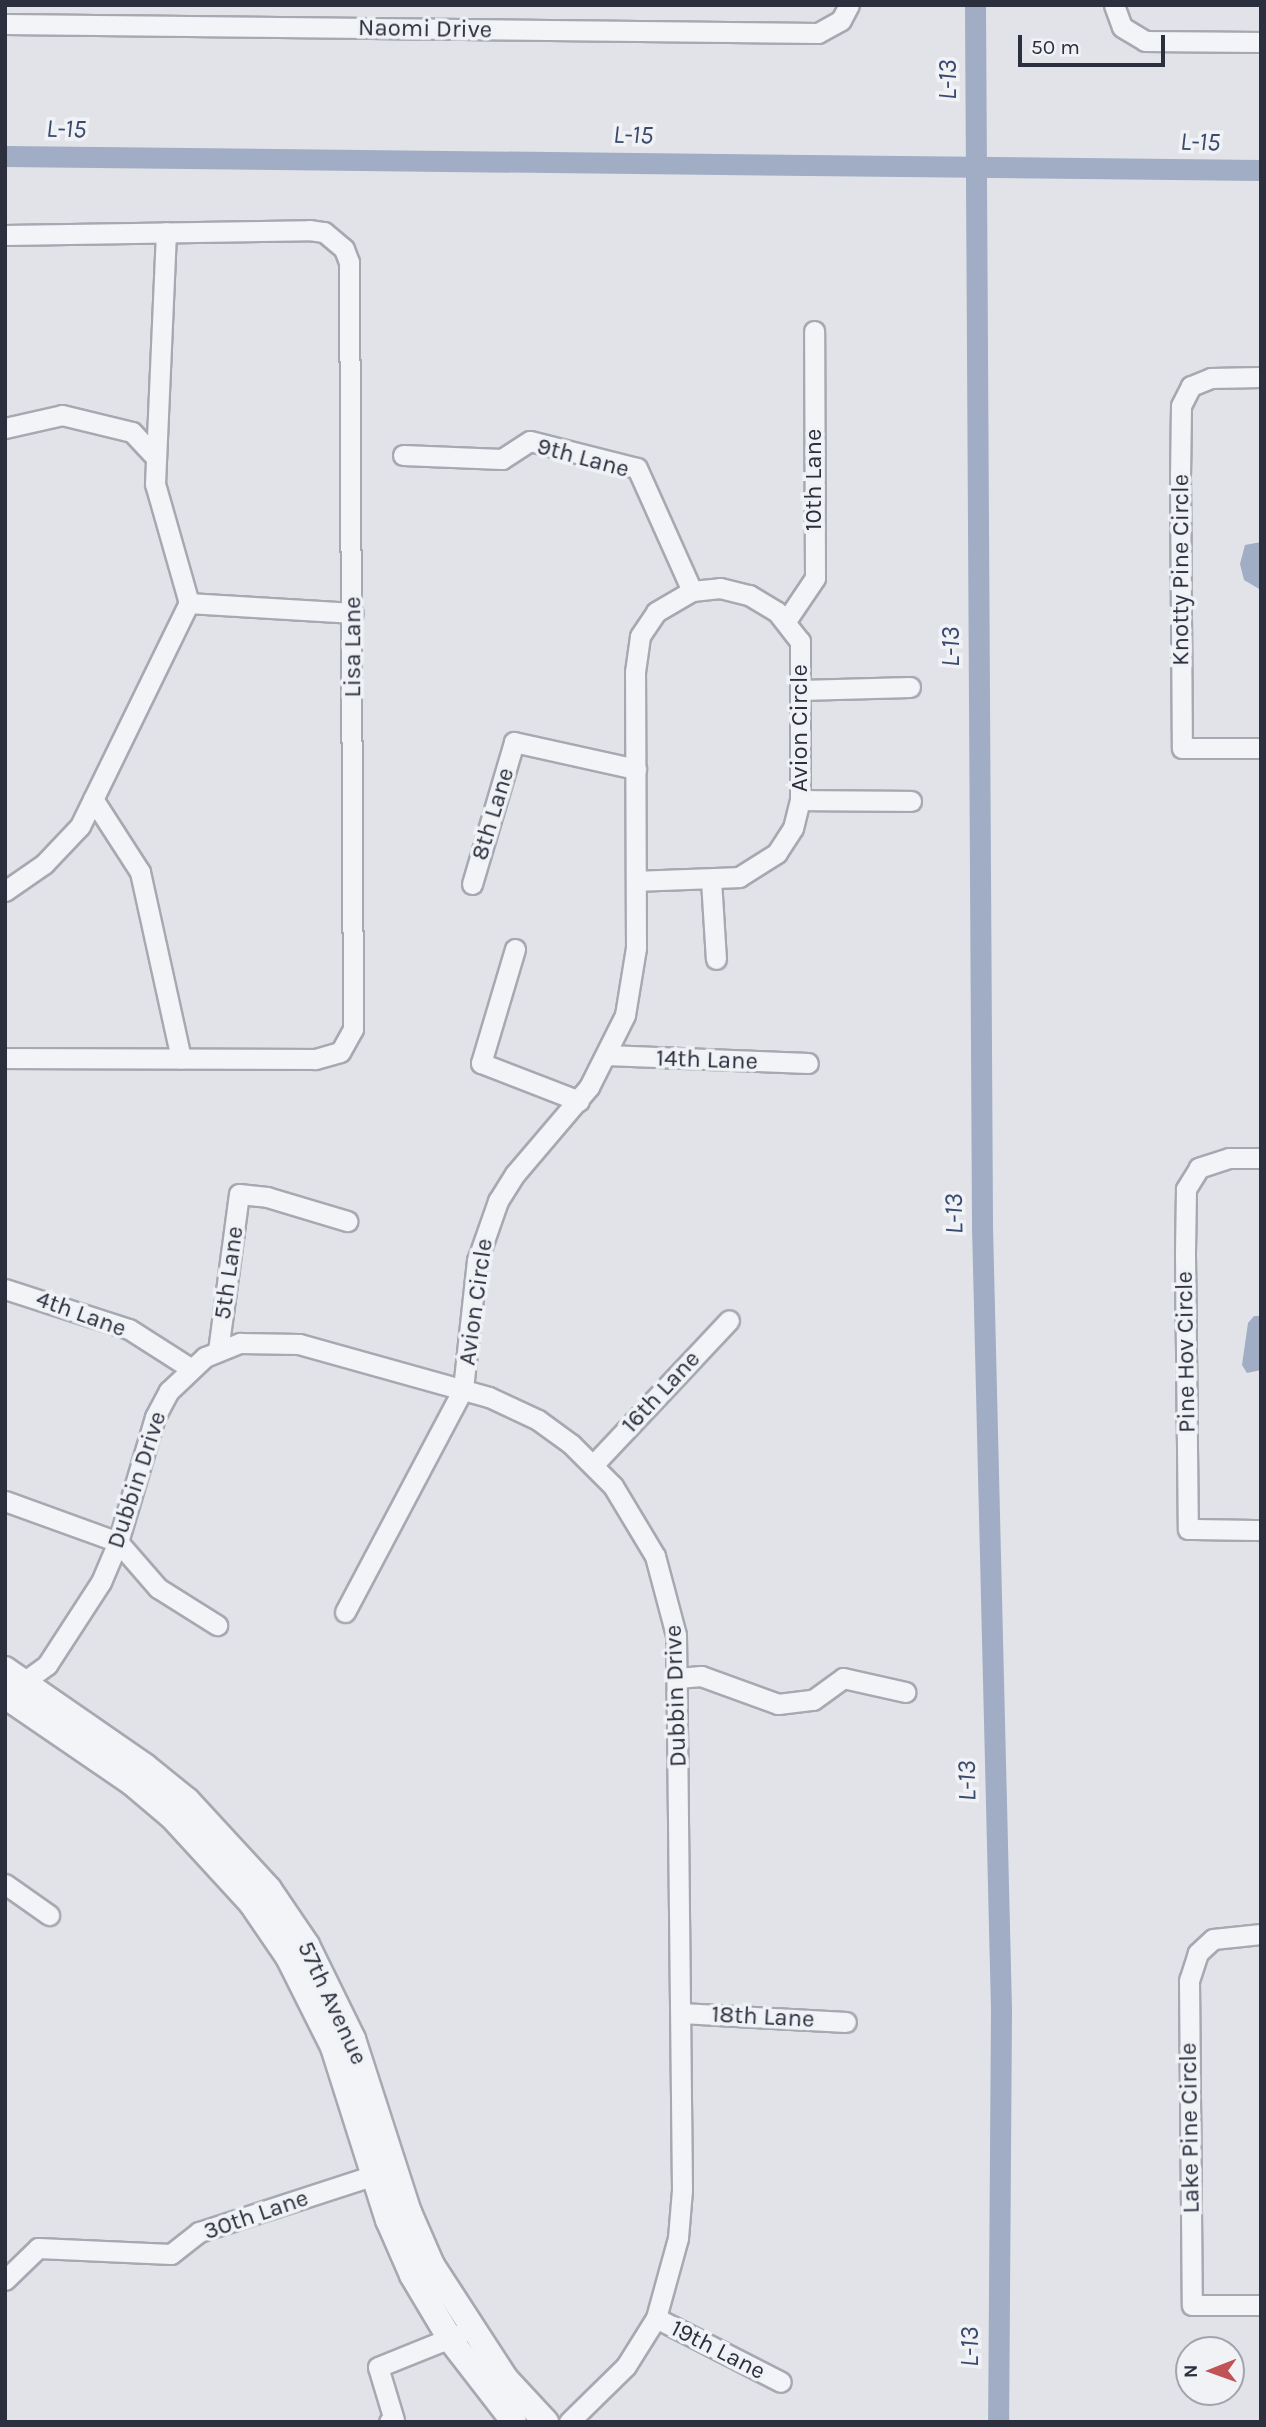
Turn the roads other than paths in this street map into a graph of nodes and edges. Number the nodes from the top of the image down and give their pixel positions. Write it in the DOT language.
graph roads {
  1 [pos="1114,5"];
  2 [pos="845,13"];
  3 [pos="5,24"];
  4 [pos="1261,42"];
  5 [pos="166,232"];
  6 [pos="5,235"];
  7 [pos="814,331"];
  8 [pos="1261,377"];
  9 [pos="5,428"];
  10 [pos="403,454"];
  11 [pos="156,458"];
  12 [pos="692,591"];
  13 [pos="189,603"];
  14 [pos="353,612"];
  15 [pos="786,621"];
  16 [pos="910,687"];
  17 [pos="800,690"];
  18 [pos="1261,748"];
  19 [pos="636,769"];
  20 [pos="93,799"];
  21 [pos="800,800"];
  22 [pos="911,801"];
  23 [pos="711,880"];
  24 [pos="636,881"];
  25 [pos="472,884"];
  26 [pos="5,891"];
  27 [pos="515,949"];
  28 [pos="716,959"];
  29 [pos="606,1055"];
  30 [pos="5,1058"];
  31 [pos="181,1059"];
  32 [pos="808,1063"];
  33 [pos="579,1101"];
  34 [pos="1261,1158"];
  35 [pos="347,1221"];
  36 [pos="5,1289"];
  37 [pos="729,1320"];
  38 [pos="218,1351"];
  39 [pos="190,1368"];
  40 [pos="463,1389"];
  41 [pos="594,1464"];
  42 [pos="5,1501"];
  43 [pos="1261,1530"];
  44 [pos="118,1542"];
  45 [pos="345,1612"];
  46 [pos="217,1625"];
  47 [pos="678,1678"];
  48 [pos="9,1689"];
  49 [pos="905,1692"];
  50 [pos="5,1884"];
  51 [pos="48,1915"];
  52 [pos="1261,1934"];
  53 [pos="681,2013"];
  54 [pos="846,2022"];
  55 [pos="384,2172"];
  56 [pos="5,2280"];
  57 [pos="1261,2305"];
  58 [pos="656,2318"];
  59 [pos="460,2334"];
  60 [pos="781,2382"];
  61 [pos="389,2422"];
  62 [pos="514,2422"];
  63 [pos="545,2422"];
  64 [pos="569,2422"];
  1 -- 4 [label="street"];
  2 -- 3 [label="street, Naomi Drive"];
  5 -- 6 [label="street, Lisa Lane"];
  5 -- 11 [label="street"];
  5 -- 14 [label="street, Lisa Lane"];
  7 -- 15 [label="street, 10th Lane"];
  8 -- 18 [label="street, Knotty Pine Circle"];
  9 -- 11 [label="street"];
  10 -- 12 [label="street, 9th Lane"];
  11 -- 13 [label="street"];
  12 -- 15 [label="street, Avion Circle"];
  12 -- 19 [label="street, Avion Circle"];
  13 -- 14 [label="street"];
  13 -- 20 [label="street"];
  14 -- 31 [label="street, Lisa Lane"];
  15 -- 17 [label="street, Avion Circle"];
  16 -- 17 [label="street"];
  17 -- 21 [label="street, Avion Circle"];
  19 -- 24 [label="street, Avion Circle"];
  19 -- 25 [label="street, 8th Lane"];
  20 -- 26 [label="street"];
  20 -- 31 [label="street"];
  21 -- 22 [label="street"];
  21 -- 23 [label="street, Avion Circle"];
  23 -- 24 [label="street, Avion Circle"];
  23 -- 28 [label="street"];
  24 -- 29 [label="street, Avion Circle"];
  27 -- 33 [label="street"];
  29 -- 32 [label="street, 14th Lane"];
  29 -- 33 [label="street, Avion Circle"];
  30 -- 31 [label="street, Lisa Lane"];
  33 -- 40 [label="street, Avion Circle"];
  34 -- 43 [label="street, Pine Hov Circle"];
  35 -- 38 [label="street, 5th Lane"];
  36 -- 39 [label="street, 4th Lane"];
  37 -- 41 [label="street, 16th Lane"];
  38 -- 39 [label="street, Dubbin Drive"];
  38 -- 40 [label="street, Dubbin Drive"];
  39 -- 44 [label="street, Dubbin Drive"];
  40 -- 41 [label="street, Dubbin Drive"];
  40 -- 45 [label="street, Avion Circle"];
  41 -- 47 [label="street, Dubbin Drive"];
  42 -- 44 [label="street"];
  44 -- 46 [label="street"];
  44 -- 48 [label="street, Dubbin Drive"];
  47 -- 49 [label="street"];
  47 -- 53 [label="street, Dubbin Drive"];
  48 -- 55 [label="street, 57th Avenue"];
  50 -- 51 [label="street"];
  52 -- 57 [label="street, Lake Pine Circle"];
  53 -- 54 [label="street, 18th Lane"];
  53 -- 58 [label="street, Dubbin Drive"];
  55 -- 56 [label="street, 30th Lane"];
  55 -- 59 [label="street, 57th Avenue"];
  58 -- 60 [label="street, 19th Lane"];
  58 -- 64 [label="street, Dubbin Drive"];
  59 -- 61 [label="street"];
  59 -- 62 [label="street, 57th Avenue"];
  59 -- 63 [label="street, 57th Avenue"];
}
